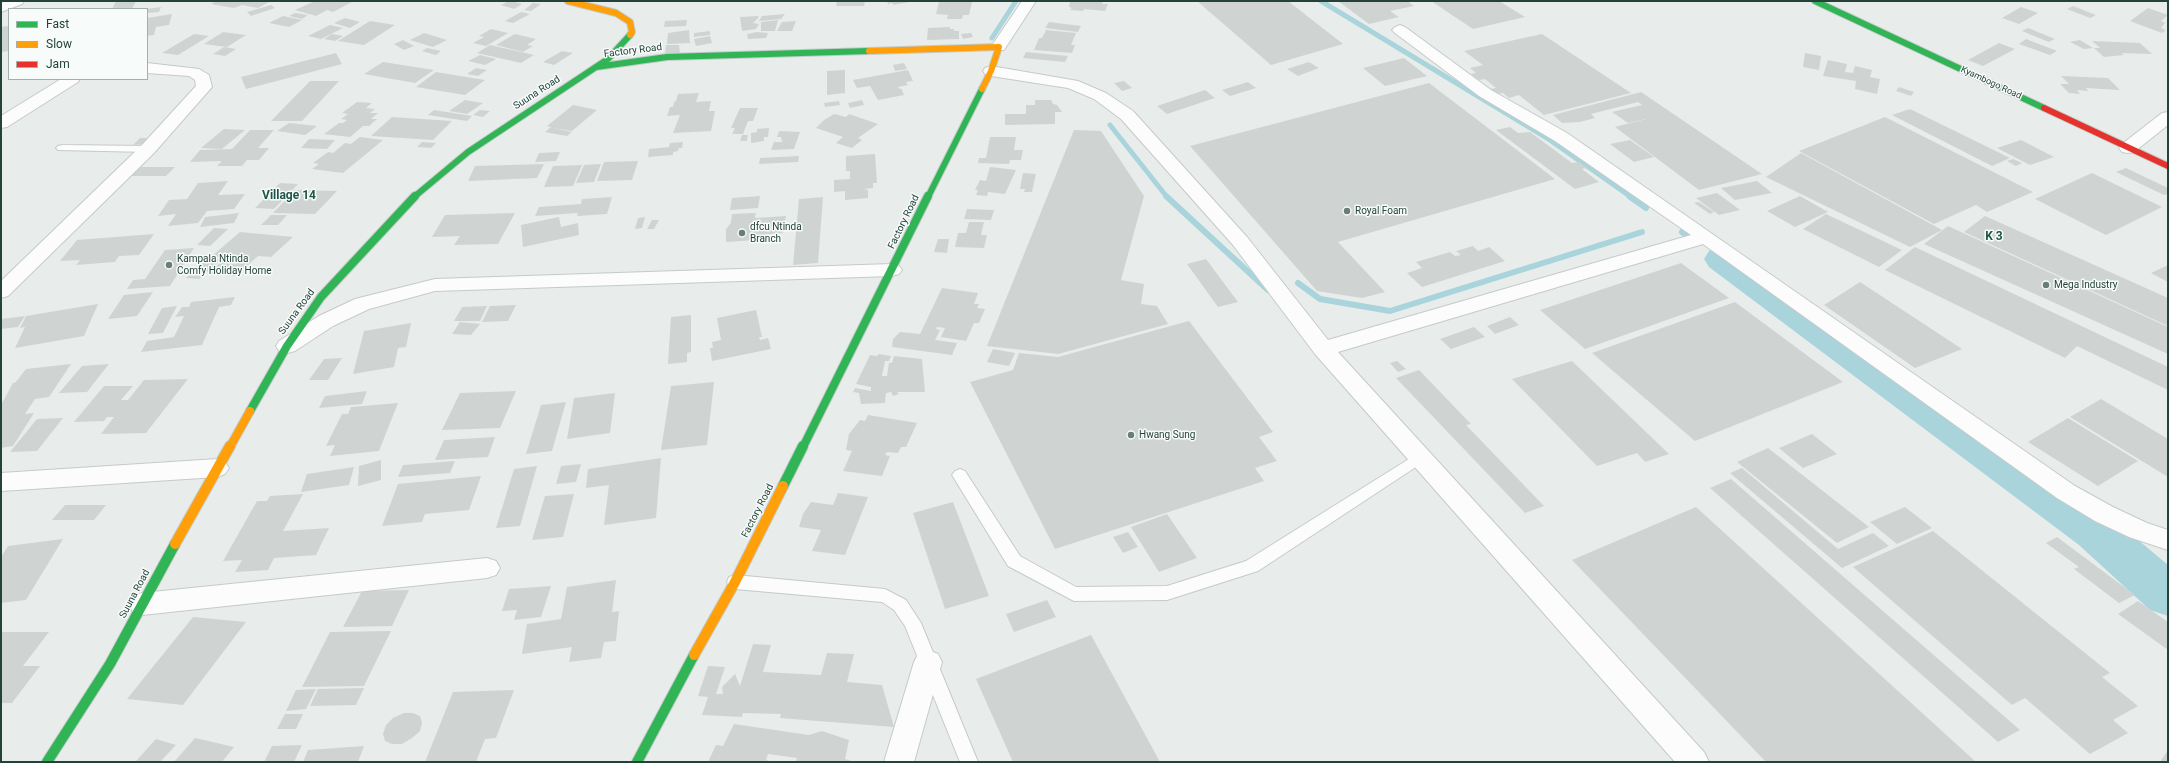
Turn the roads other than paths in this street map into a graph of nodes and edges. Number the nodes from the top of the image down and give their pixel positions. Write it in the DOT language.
graph roads {
  1 [pos="17,1"];
  2 [pos="568,1"];
  3 [pos="1029,1"];
  4 [pos="1815,1"];
  5 [pos="1,8"];
  6 [pos="1400,30"];
  7 [pos="999,47"];
  8 [pos="596,67"];
  9 [pos="148,68"];
  10 [pos="991,71"];
  11 [pos="70,80"];
  12 [pos="2168,117"];
  13 [pos="1,123"];
  14 [pos="62,148"];
  15 [pos="2128,148"];
  16 [pos="148,149"];
  17 [pos="2168,166"];
  18 [pos="1706,237"];
  19 [pos="892,270"];
  20 [pos="1,292"];
  21 [pos="287,346"];
  22 [pos="1323,349"];
  23 [pos="1420,457"];
  24 [pos="217,468"];
  25 [pos="960,475"];
  26 [pos="1,482"];
  27 [pos="2168,540"];
  28 [pos="487,568"];
  29 [pos="735,582"];
  30 [pos="142,604"];
  31 [pos="928,662"];
  32 [pos="46,762"];
  33 [pos="637,762"];
  34 [pos="899,762"];
  35 [pos="969,762"];
  36 [pos="1694,762"];
  1 -- 5 [label="street"];
  2 -- 8 [label="street, Suuna Road"];
  3 -- 7 [label="street"];
  4 -- 15 [label="street, Kyambogo Road"];
  6 -- 18 [label="street"];
  7 -- 8 [label="street, Factory Road"];
  7 -- 10 [label="street, Factory Road"];
  8 -- 21 [label="street, Suuna Road"];
  9 -- 16 [label="street"];
  10 -- 19 [label="street, Factory Road"];
  10 -- 22 [label="street"];
  11 -- 13 [label="street"];
  12 -- 15 [label="street"];
  14 -- 16 [label="lane"];
  15 -- 17 [label="street, Kyambogo Road"];
  16 -- 20 [label="street"];
  18 -- 22 [label="street"];
  18 -- 27 [label="street"];
  19 -- 21 [label="street"];
  19 -- 29 [label="street, Factory Road"];
  21 -- 24 [label="street, Suuna Road"];
  22 -- 23 [label="street"];
  23 -- 25 [label="lane"];
  23 -- 36 [label="street"];
  24 -- 26 [label="street"];
  24 -- 30 [label="street, Suuna Road"];
  28 -- 30 [label="street"];
  29 -- 31 [label="lane"];
  29 -- 33 [label="street, Factory Road"];
  30 -- 32 [label="street, Suuna Road"];
  31 -- 34 [label="street"];
  31 -- 35 [label="lane"];
}
